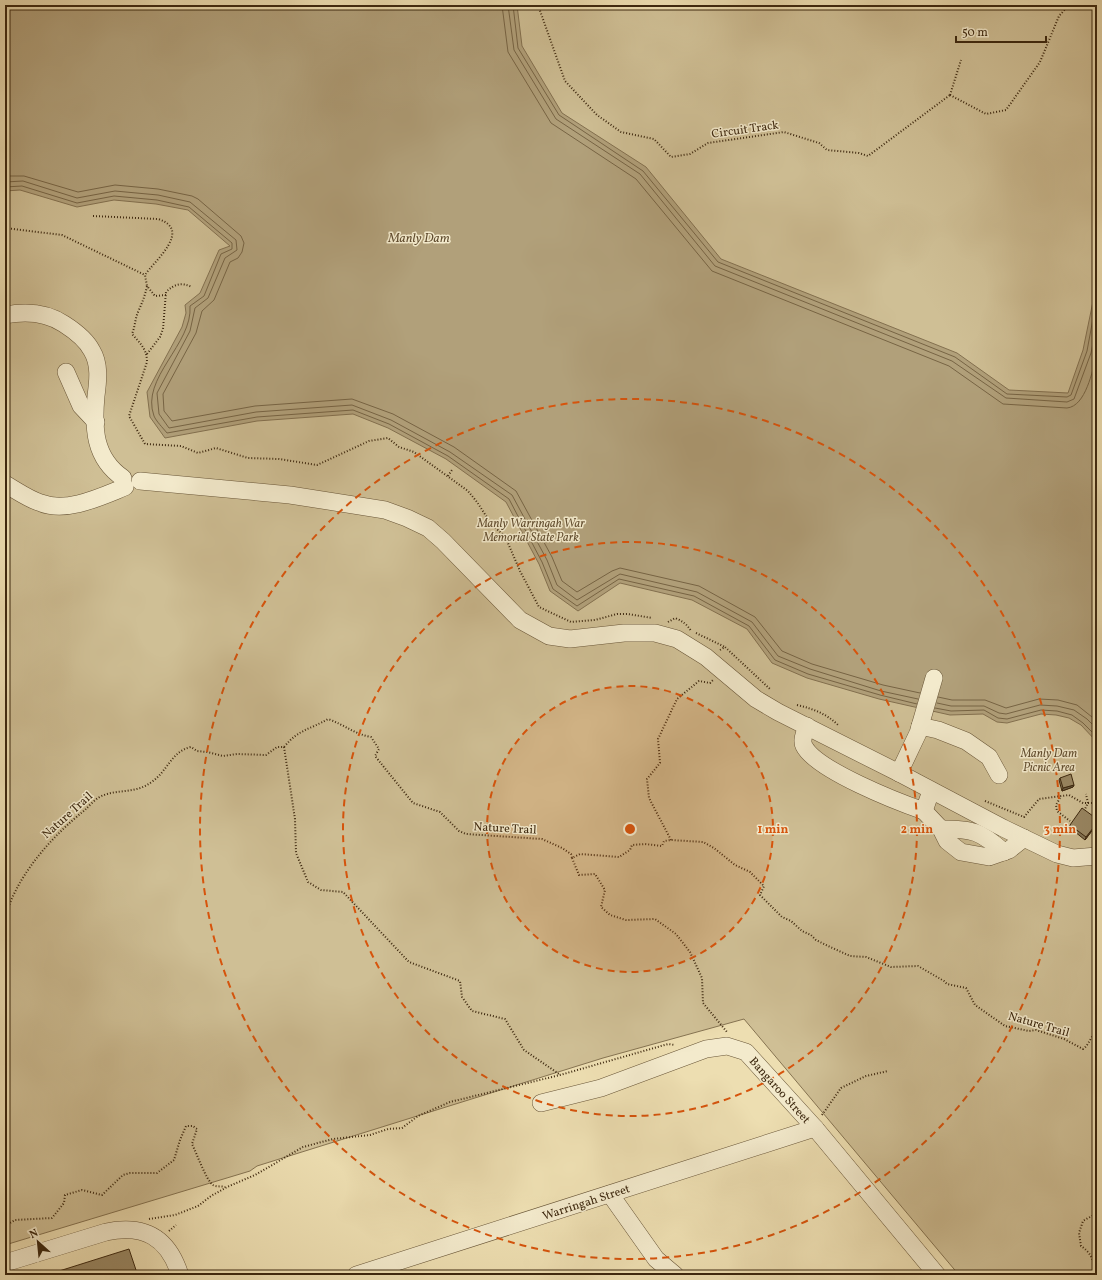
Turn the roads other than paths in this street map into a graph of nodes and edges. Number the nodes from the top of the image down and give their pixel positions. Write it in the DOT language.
graph roads {
  1 [pos="5,315"];
  2 [pos="66,372"];
  3 [pos="96,422"];
  4 [pos="129,482"];
  5 [pos="5,484"];
  6 [pos="934,678"];
  7 [pos="807,726"];
  8 [pos="920,726"];
  9 [pos="899,773"];
  10 [pos="999,775"];
  11 [pos="931,791"];
  12 [pos="924,811"];
  13 [pos="941,829"];
  14 [pos="1024,838"];
  15 [pos="1004,852"];
  16 [pos="1097,856"];
  17 [pos="541,1103"];
  18 [pos="815,1128"];
  19 [pos="610,1194"];
  20 [pos="5,1263"];
  21 [pos="177,1267"];
  22 [pos="359,1275"];
  23 [pos="675,1275"];
  24 [pos="937,1275"];
  1 -- 3 [label="street"];
  2 -- 3 [label="street"];
  3 -- 4 [label="street"];
  4 -- 5 [label="street"];
  4 -- 7 [label="street"];
  6 -- 8 [label="street"];
  7 -- 9 [label="street"];
  7 -- 12 [label="street"];
  8 -- 9 [label="street"];
  8 -- 10 [label="street"];
  9 -- 11 [label="street"];
  11 -- 12 [label="street"];
  11 -- 14 [label="street"];
  12 -- 13 [label="street"];
  13 -- 15 [label="street"];
  13 -- 15 [label="street"];
  14 -- 15 [label="street"];
  14 -- 16 [label="street"];
  17 -- 18 [label="street, Bangaroo Street"];
  18 -- 19 [label="street, Warringah Street"];
  18 -- 24 [label="street, Bangaroo Street"];
  19 -- 22 [label="street, Warringah Street"];
  19 -- 23 [label="street"];
  20 -- 21 [label="street"];
}
